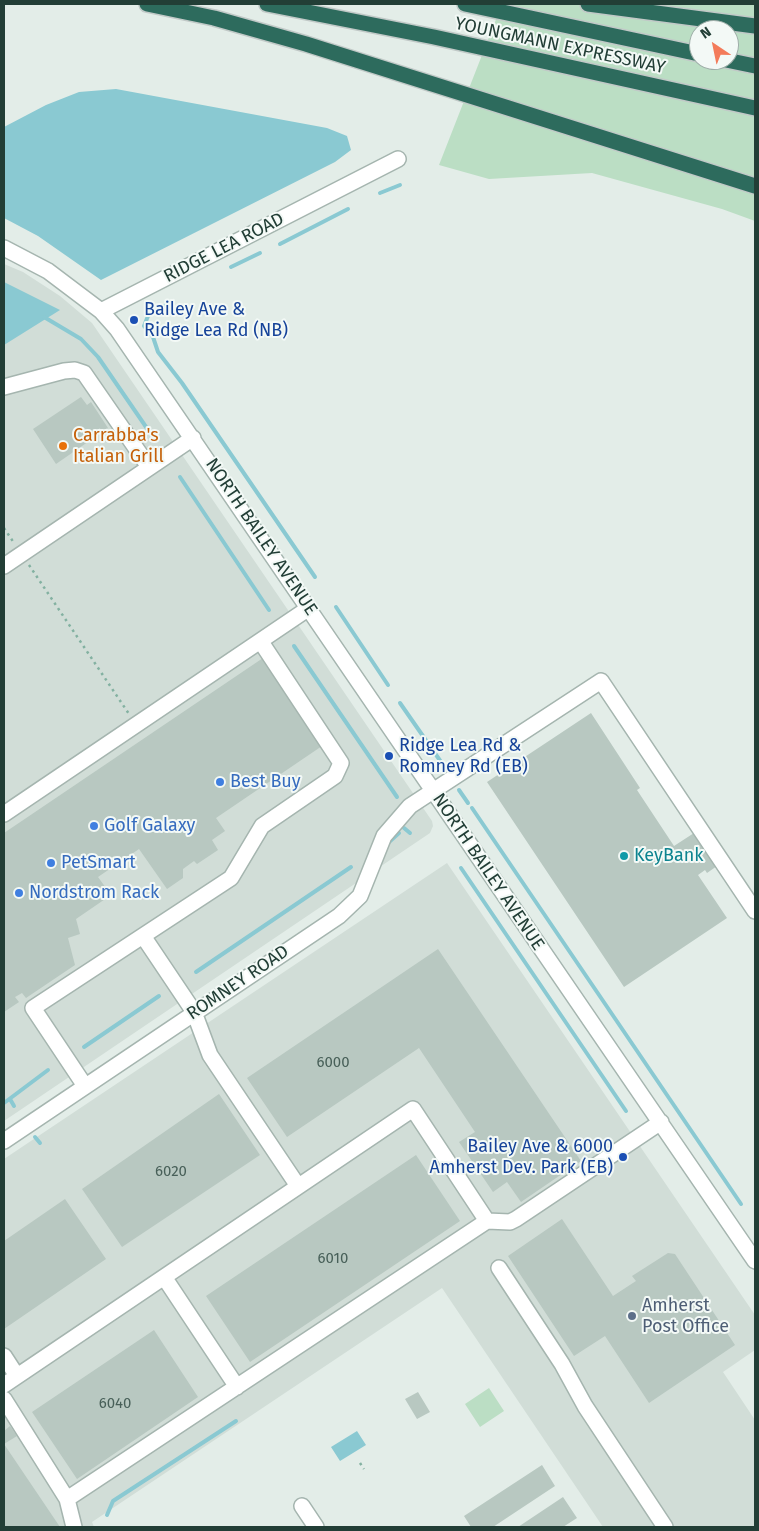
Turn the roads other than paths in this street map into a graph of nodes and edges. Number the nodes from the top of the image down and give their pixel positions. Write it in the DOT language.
graph roads {
  1 [pos="147,4"];
  2 [pos="267,4"];
  3 [pos="465,4"];
  4 [pos="588,4"];
  5 [pos="755,26"];
  6 [pos="689,52"];
  7 [pos="739,63"];
  8 [pos="755,66"];
  9 [pos="755,108"];
  10 [pos="398,159"];
  11 [pos="755,186"];
  12 [pos="4,248"];
  13 [pos="101,311"];
  14 [pos="4,387"];
  15 [pos="193,438"];
  16 [pos="149,468"];
  17 [pos="4,566"];
  18 [pos="309,608"];
  19 [pos="261,642"];
  20 [pos="433,792"];
  21 [pos="4,814"];
  22 [pos="755,911"];
  23 [pos="143,936"];
  24 [pos="194,1012"];
  25 [pos="85,1086"];
  26 [pos="661,1122"];
  27 [pos="4,1141"];
  28 [pos="298,1186"];
  29 [pos="487,1221"];
  30 [pos="755,1261"];
  31 [pos="499,1268"];
  32 [pos="164,1277"];
  33 [pos="4,1356"];
  34 [pos="17,1376"];
  35 [pos="4,1385"];
  36 [pos="237,1387"];
  37 [pos="4,1399"];
  38 [pos="67,1499"];
  39 [pos="302,1506"];
  40 [pos="74,1527"];
  41 [pos="316,1527"];
  42 [pos="665,1527"];
  1 -- 11 [label="highway"];
  2 -- 9 [label="highway, YOUNGMANN EXPRESSWAY"];
  3 -- 6 [label="highway, YOUNGMANN EXPRESSWAY"];
  4 -- 5 [label="highway"];
  7 -- 8 [label="highway"];
  10 -- 13 [label="street, RIDGE LEA ROAD"];
  12 -- 13 [label="street"];
  13 -- 15 [label="street, NORTH BAILEY AVENUE"];
  14 -- 16 [label="street"];
  15 -- 16 [label="street"];
  15 -- 18 [label="street, NORTH BAILEY AVENUE"];
  16 -- 17 [label="street"];
  18 -- 19 [label="street"];
  18 -- 20 [label="street, NORTH BAILEY AVENUE"];
  19 -- 21 [label="street"];
  19 -- 23 [label="street"];
  20 -- 22 [label="street, ROMNEY ROAD"];
  20 -- 24 [label="street, ROMNEY ROAD"];
  20 -- 26 [label="street, NORTH BAILEY AVENUE"];
  23 -- 24 [label="street"];
  23 -- 25 [label="street"];
  24 -- 25 [label="street, ROMNEY ROAD"];
  24 -- 28 [label="street"];
  25 -- 27 [label="street, ROMNEY ROAD"];
  26 -- 29 [label="street"];
  26 -- 30 [label="street, NORTH BAILEY AVENUE"];
  28 -- 29 [label="street"];
  28 -- 32 [label="street"];
  29 -- 36 [label="street"];
  31 -- 42 [label="street"];
  32 -- 34 [label="street"];
  32 -- 36 [label="street"];
  33 -- 34 [label="street"];
  34 -- 35 [label="street"];
  36 -- 38 [label="street"];
  37 -- 38 [label="street"];
  38 -- 40 [label="street"];
  39 -- 41 [label="street"];
}
